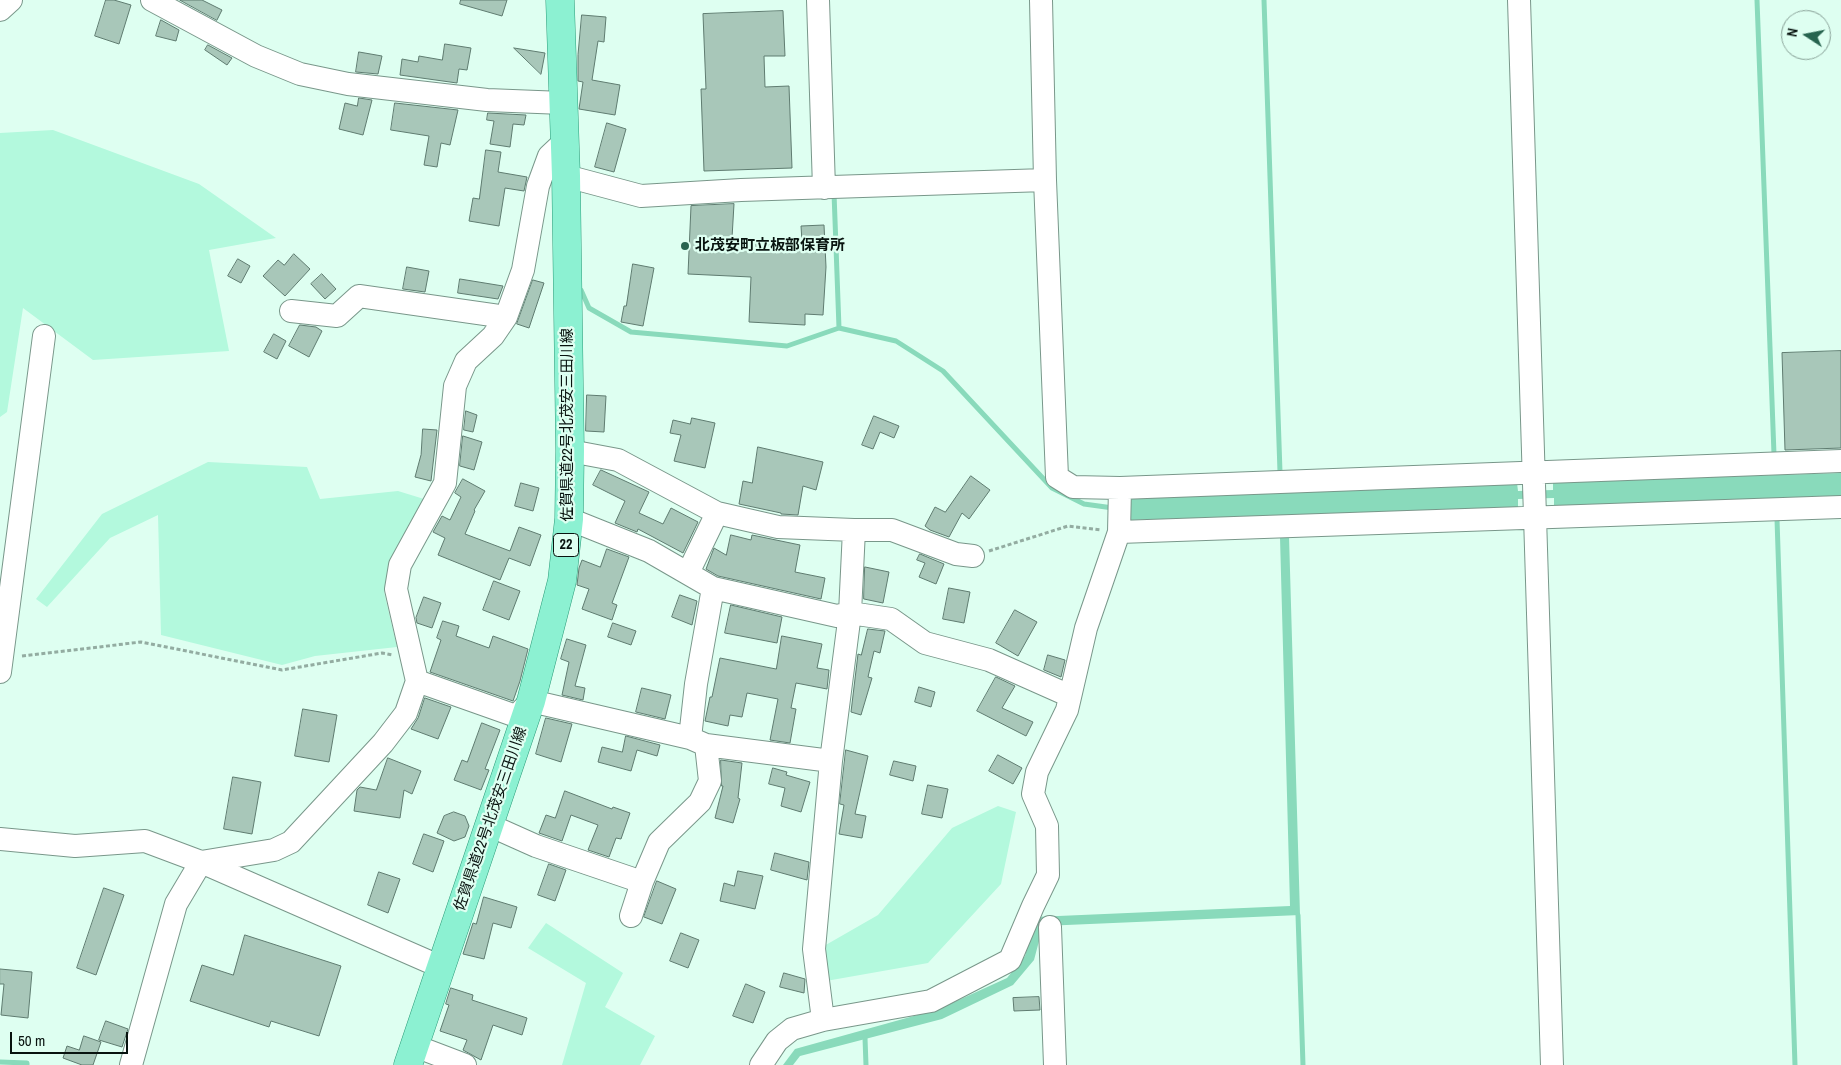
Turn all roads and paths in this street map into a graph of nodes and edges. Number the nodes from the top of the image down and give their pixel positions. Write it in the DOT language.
graph roads {
  1 [pos="11,0"];
  2 [pos="152,0"];
  3 [pos="560,0"];
  4 [pos="818,0"];
  5 [pos="1041,0"];
  6 [pos="1519,0"];
  7 [pos="0,10"];
  8 [pos="564,103"];
  9 [pos="565,141"];
  10 [pos="566,176"];
  11 [pos="1045,180"];
  12 [pos="824,188"];
  13 [pos="291,311"];
  14 [pos="506,317"];
  15 [pos="44,336"];
  16 [pos="570,451"];
  17 [pos="1841,461"];
  18 [pos="1120,488"];
  19 [pos="1534,494"];
  20 [pos="1841,507"];
  21 [pos="717,513"];
  22 [pos="569,519"];
  23 [pos="854,530"];
  24 [pos="1119,532"];
  25 [pos="973,556"];
  26 [pos="688,573"];
  27 [pos="713,588"];
  28 [pos="850,613"];
  29 [pos="22,656"];
  30 [pos="413,658"];
  31 [pos="0,672"];
  32 [pos="417,681"];
  33 [pos="1070,696"];
  34 [pos="531,701"];
  35 [pos="698,742"];
  36 [pos="831,761"];
  37 [pos="489,825"];
  38 [pos="0,838"];
  39 [pos="201,862"];
  40 [pos="642,882"];
  41 [pos="630,916"];
  42 [pos="1050,927"];
  43 [pos="441,967"];
  44 [pos="823,1020"];
  45 [pos="411,1055"];
  46 [pos="131,1065"];
  47 [pos="464,1065"];
  48 [pos="760,1065"];
  49 [pos="1055,1065"];
  50 [pos="1552,1065"];
  1 -- 7 [label="street"];
  2 -- 8 [label="street"];
  3 -- 8 [label="main road, 佐賀県道22号北茂安三田川線 / 22"];
  4 -- 12 [label="street"];
  5 -- 11 [label="street"];
  6 -- 19 [label="street"];
  8 -- 9 [label="main road, 佐賀県道22号北茂安三田川線 / 22"];
  9 -- 10 [label="main road, 佐賀県道22号北茂安三田川線 / 22"];
  9 -- 14 [label="street"];
  10 -- 12 [label="street"];
  10 -- 16 [label="main road, 佐賀県道22号北茂安三田川線 / 22"];
  11 -- 12 [label="street"];
  11 -- 18 [label="street"];
  13 -- 14 [label="street"];
  14 -- 30 [label="street"];
  15 -- 31 [label="street"];
  16 -- 21 [label="street"];
  16 -- 22 [label="main road, 佐賀県道22号北茂安三田川線 / 22"];
  17 -- 19 [label="street"];
  18 -- 19 [label="street"];
  18 -- 24 [label="street"];
  19 -- 20 [label="street"];
  19 -- 24 [label="street"];
  19 -- 50 [label="street"];
  21 -- 23 [label="street"];
  21 -- 26 [label="street"];
  22 -- 26 [label="street"];
  22 -- 34 [label="main road, 佐賀県道22号北茂安三田川線 / 22"];
  23 -- 25 [label="street"];
  23 -- 28 [label="street"];
  24 -- 25 [label="path"];
  24 -- 33 [label="street"];
  26 -- 27 [label="street"];
  27 -- 28 [label="street"];
  27 -- 35 [label="street"];
  28 -- 33 [label="street"];
  28 -- 36 [label="street"];
  29 -- 30 [label="path"];
  30 -- 32 [label="street"];
  32 -- 34 [label="street"];
  32 -- 39 [label="street"];
  33 -- 44 [label="street"];
  34 -- 35 [label="street"];
  34 -- 37 [label="main road, 佐賀県道22号北茂安三田川線 / 22"];
  35 -- 36 [label="street"];
  35 -- 40 [label="street"];
  36 -- 44 [label="street"];
  37 -- 40 [label="street"];
  37 -- 43 [label="main road, 佐賀県道22号北茂安三田川線 / 22"];
  38 -- 39 [label="street"];
  39 -- 43 [label="street"];
  39 -- 46 [label="street"];
  40 -- 41 [label="street"];
  42 -- 49 [label="street"];
  43 -- 45 [label="main road, 佐賀県道22号北茂安三田川線 / 22"];
  44 -- 48 [label="street"];
  45 -- 47 [label="street"];
}
